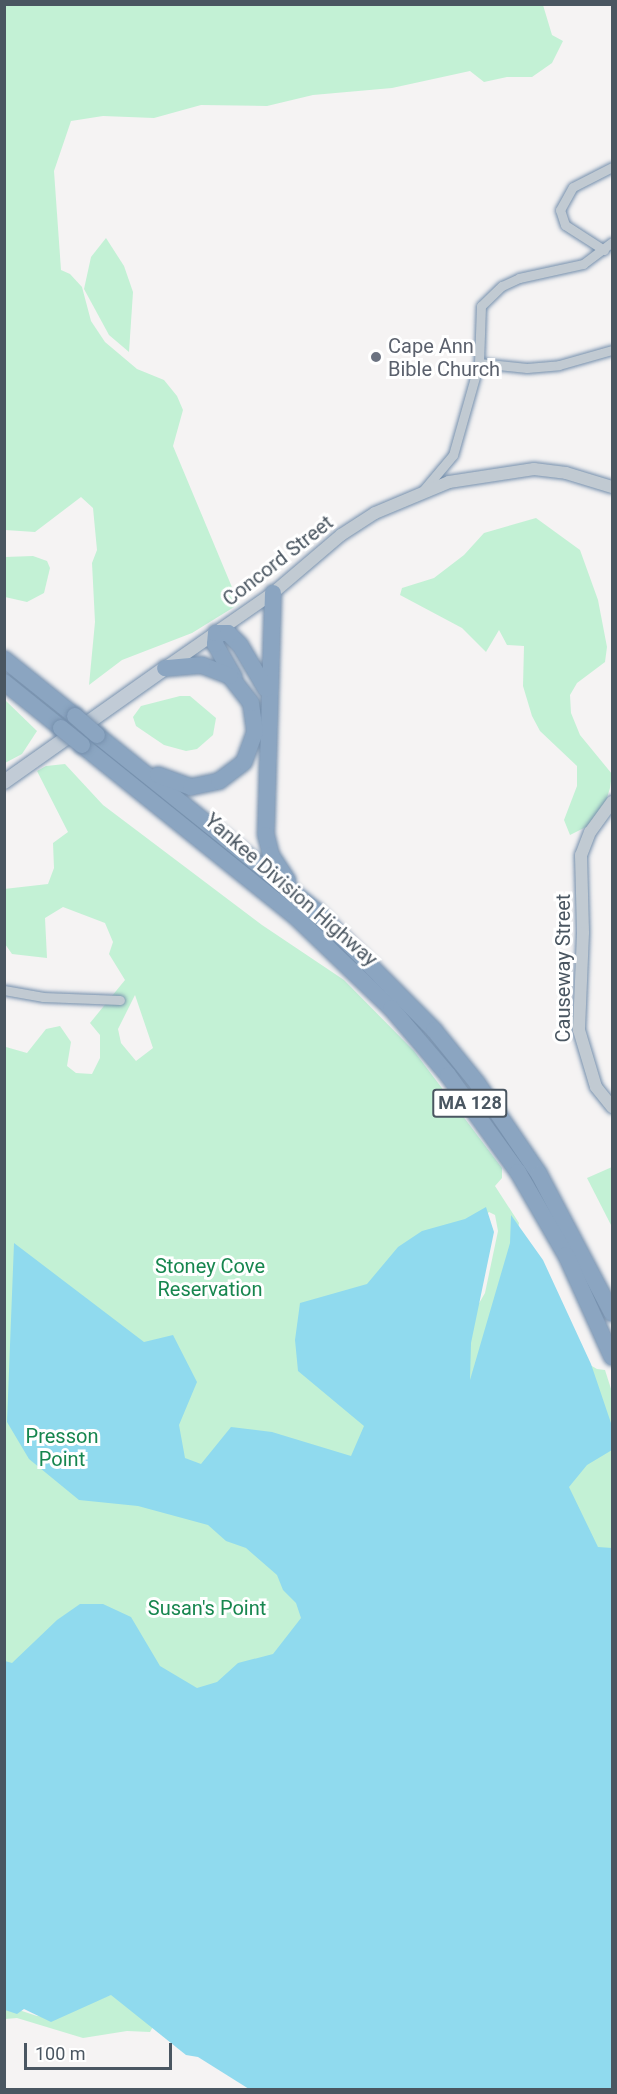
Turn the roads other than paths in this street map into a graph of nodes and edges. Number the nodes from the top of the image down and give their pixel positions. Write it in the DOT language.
graph roads {
  1 [pos="612,167"];
  2 [pos="612,242"];
  3 [pos="604,250"];
  4 [pos="612,350"];
  5 [pos="479,363"];
  6 [pos="612,487"];
  7 [pos="421,494"];
  8 [pos="273,593"];
  9 [pos="216,633"];
  10 [pos="4,659"];
  11 [pos="165,668"];
  12 [pos="4,682"];
  13 [pos="237,682"];
  14 [pos="4,693"];
  15 [pos="268,696"];
  16 [pos="60,727"];
  17 [pos="97,735"];
  18 [pos="4,782"];
  19 [pos="612,802"];
  20 [pos="369,961"];
  21 [pos="4,990"];
  22 [pos="120,1000"];
  23 [pos="612,1107"];
  24 [pos="612,1313"];
  25 [pos="612,1357"];
  1 -- 3 [label="street"];
  2 -- 3 [label="street"];
  3 -- 5 [label="street"];
  4 -- 5 [label="street"];
  5 -- 7 [label="street"];
  6 -- 7 [label="street, Concord Street"];
  7 -- 8 [label="street, Concord Street"];
  8 -- 9 [label="street, Concord Street"];
  8 -- 15 [label="highway"];
  9 -- 11 [label="street, Concord Street"];
  9 -- 13 [label="highway"];
  9 -- 15 [label="highway"];
  10 -- 17 [label="highway, Yankee Division Highway / MA 128, bridge"];
  11 -- 13 [label="highway"];
  11 -- 18 [label="main road, Concord Street"];
  12 -- 16 [label="highway, Yankee Division Highway / MA 128"];
  13 -- 17 [label="highway"];
  14 -- 16 [label="highway"];
  15 -- 20 [label="highway"];
  16 -- 25 [label="highway, Yankee Division Highway / MA 128, bridge"];
  17 -- 20 [label="highway, Yankee Division Highway / MA 128"];
  19 -- 23 [label="street, Causeway Street"];
  20 -- 24 [label="highway, Yankee Division Highway / MA 128"];
  21 -- 22 [label="street"];
}
